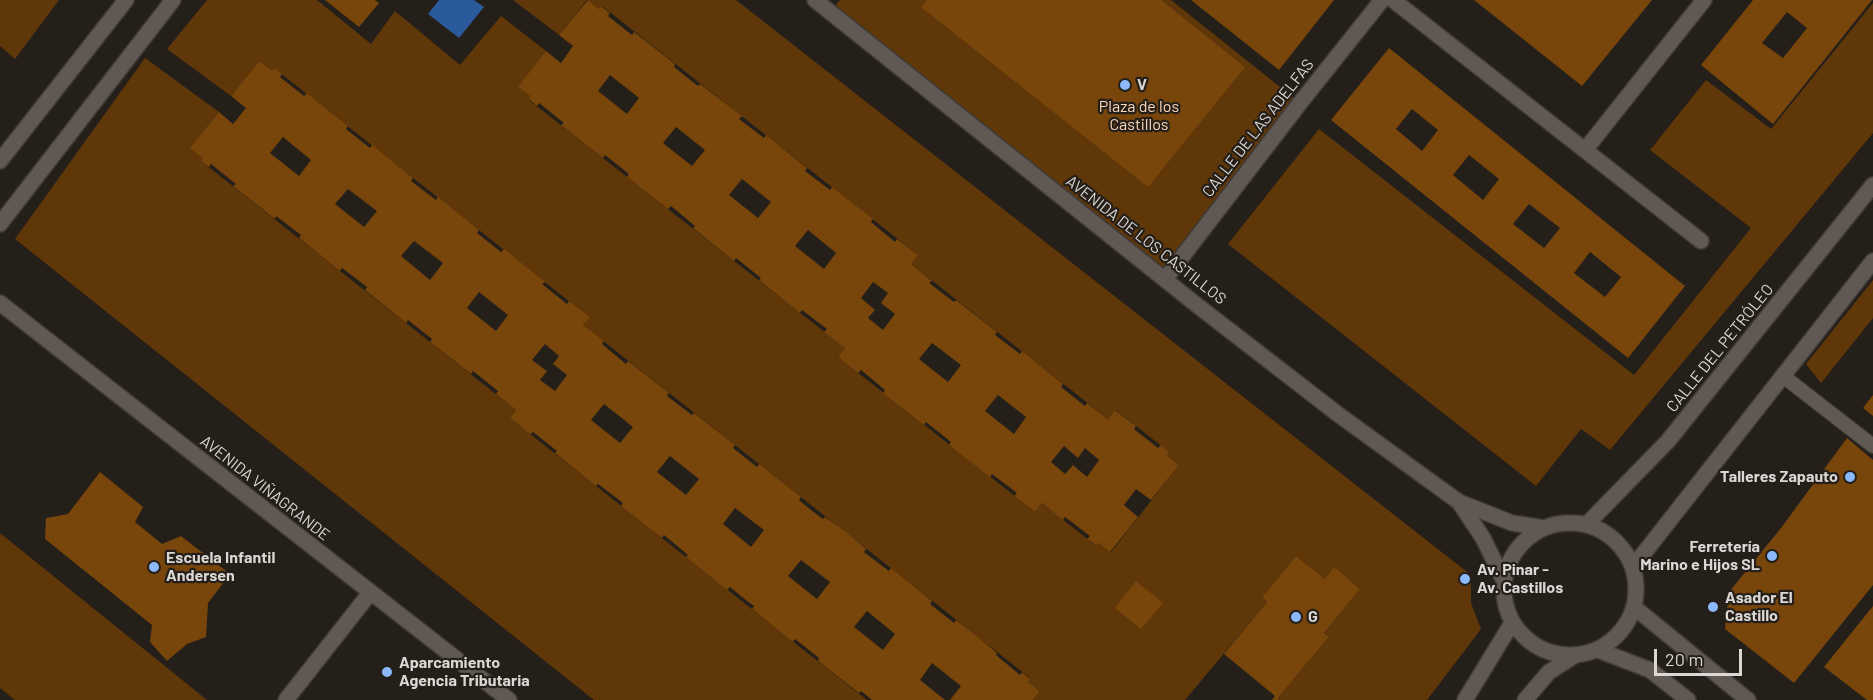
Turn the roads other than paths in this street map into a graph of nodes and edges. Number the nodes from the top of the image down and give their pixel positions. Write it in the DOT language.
graph roads {
  1 [pos="126,0"];
  2 [pos="173,0"];
  3 [pos="815,0"];
  4 [pos="840,0"];
  5 [pos="1382,0"];
  6 [pos="1393,0"];
  7 [pos="1704,0"];
  8 [pos="830,12"];
  9 [pos="1585,150"];
  10 [pos="0,161"];
  11 [pos="1873,185"];
  12 [pos="0,224"];
  13 [pos="1701,241"];
  14 [pos="1873,261"];
  15 [pos="1165,279"];
  16 [pos="0,303"];
  17 [pos="1783,376"];
  18 [pos="1873,446"];
  19 [pos="1459,502"];
  20 [pos="1586,525"];
  21 [pos="1544,528"];
  22 [pos="1633,567"];
  23 [pos="1503,579"];
  24 [pos="370,593"];
  25 [pos="1635,608"];
  26 [pos="1512,623"];
  27 [pos="1598,650"];
  28 [pos="1574,656"];
  29 [pos="286,700"];
  30 [pos="509,700"];
  31 [pos="1465,700"];
  32 [pos="1525,700"];
  33 [pos="1688,700"];
  34 [pos="1748,700"];
  1 -- 10 [label="street"];
  2 -- 12 [label="street"];
  3 -- 8 [label="street, AVENIDA DE LOS CASTILLOS"];
  4 -- 8 [label="street"];
  5 -- 15 [label="street, CALLE DE LAS ADELFAS"];
  6 -- 9 [label="street"];
  7 -- 9 [label="street"];
  8 -- 15 [label="street, AVENIDA DE LOS CASTILLOS"];
  9 -- 13 [label="street"];
  11 -- 20 [label="street, CALLE DEL PETRÓLEO"];
  14 -- 17 [label="street"];
  15 -- 19 [label="street, AVENIDA DE LOS CASTILLOS"];
  16 -- 24 [label="street, AVENIDA VIÑAGRANDE"];
  17 -- 18 [label="lane"];
  17 -- 22 [label="street"];
  19 -- 21 [label="street, AVENIDA DE LOS CASTILLOS"];
  19 -- 23 [label="street, AVENIDA DE LOS CASTILLOS"];
  20 -- 21 [label="street"];
  20 -- 22 [label="street"];
  21 -- 23 [label="street"];
  22 -- 25 [label="street"];
  23 -- 26 [label="street"];
  24 -- 29 [label="street"];
  24 -- 30 [label="street, AVENIDA VIÑAGRANDE"];
  25 -- 27 [label="street"];
  25 -- 34 [label="street"];
  26 -- 28 [label="street"];
  26 -- 31 [label="street"];
  27 -- 28 [label="street"];
  27 -- 33 [label="street"];
  28 -- 32 [label="street"];
}
